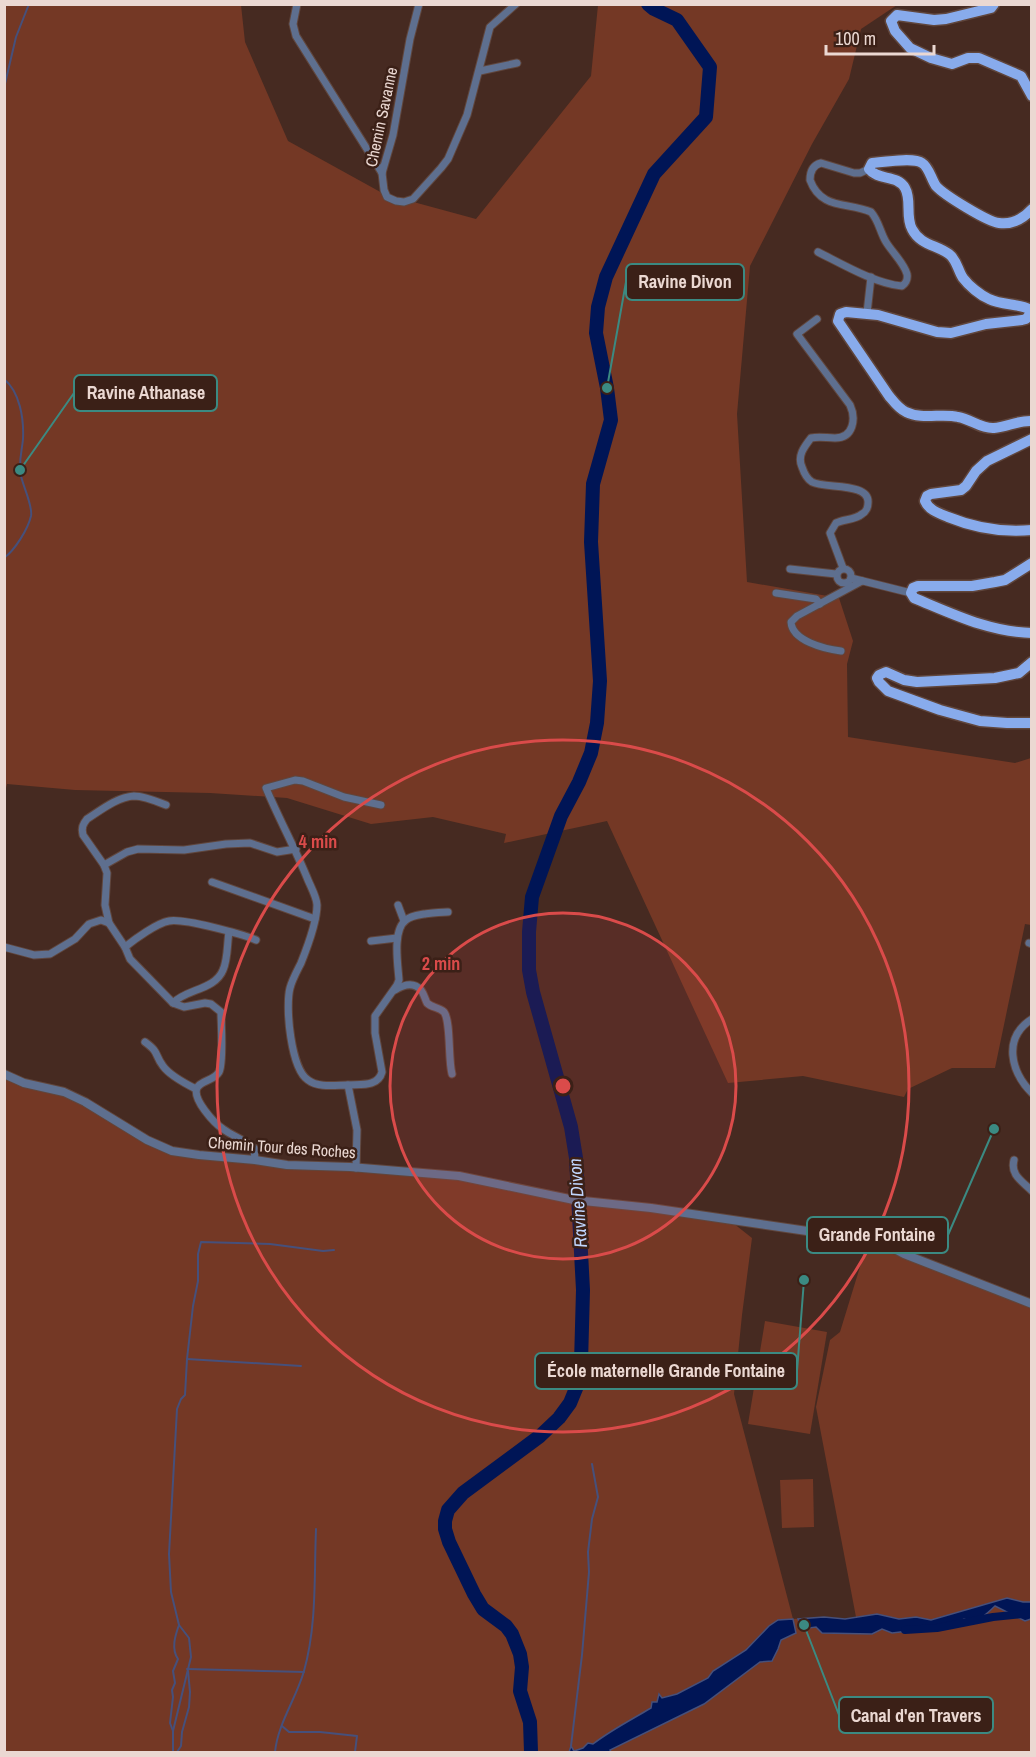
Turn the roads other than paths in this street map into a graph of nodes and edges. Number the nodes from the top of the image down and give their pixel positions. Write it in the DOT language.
graph roads {
  1 [pos="297,4"];
  2 [pos="419,4"];
  3 [pos="516,4"];
  4 [pos="994,4"];
  5 [pos="517,63"];
  6 [pos="480,70"];
  7 [pos="1032,96"];
  8 [pos="869,169"];
  9 [pos="382,173"];
  10 [pos="1032,209"];
  11 [pos="818,252"];
  12 [pos="871,277"];
  13 [pos="867,313"];
  14 [pos="817,319"];
  15 [pos="1032,421"];
  16 [pos="1032,439"];
  17 [pos="1032,530"];
  18 [pos="1032,563"];
  19 [pos="843,568"];
  20 [pos="790,569"];
  21 [pos="836,574"];
  22 [pos="851,578"];
  23 [pos="862,581"];
  24 [pos="776,593"];
  25 [pos="911,593"];
  26 [pos="820,604"];
  27 [pos="1032,633"];
  28 [pos="841,651"];
  29 [pos="1032,662"];
  30 [pos="1032,723"];
  31 [pos="166,804"];
  32 [pos="381,805"];
  33 [pos="296,849"];
  34 [pos="104,865"];
  35 [pos="212,882"];
  36 [pos="399,905"];
  37 [pos="448,912"];
  38 [pos="315,919"];
  39 [pos="404,921"];
  40 [pos="109,923"];
  41 [pos="229,932"];
  42 [pos="397,938"];
  43 [pos="256,940"];
  44 [pos="371,941"];
  45 [pos="4,947"];
  46 [pos="125,947"];
  47 [pos="394,990"];
  48 [pos="172,1003"];
  49 [pos="1032,1019"];
  50 [pos="145,1042"];
  51 [pos="4,1074"];
  52 [pos="452,1074"];
  53 [pos="348,1085"];
  54 [pos="196,1089"];
  55 [pos="1032,1093"];
  56 [pos="255,1160"];
  57 [pos="1014,1160"];
  58 [pos="356,1168"];
  59 [pos="1032,1191"];
  60 [pos="1032,1304"];
  1 -- 9 [label="street"];
  2 -- 9 [label="street, Chemin Savanne"];
  3 -- 6 [label="street, Chemin Savanne"];
  4 -- 7 [label="main road"];
  5 -- 6 [label="street"];
  6 -- 9 [label="street, Chemin Savanne"];
  8 -- 10 [label="main road"];
  8 -- 12 [label="street"];
  8 -- 13 [label="main road"];
  11 -- 12 [label="street"];
  12 -- 13 [label="street"];
  13 -- 15 [label="main road"];
  14 -- 19 [label="street"];
  16 -- 17 [label="main road"];
  18 -- 25 [label="main road"];
  19 -- 21 [label="street"];
  19 -- 22 [label="street"];
  20 -- 21 [label="street"];
  21 -- 22 [label="street"];
  22 -- 23 [label="street"];
  23 -- 25 [label="street"];
  23 -- 26 [label="street"];
  24 -- 26 [label="street"];
  25 -- 27 [label="main road"];
  26 -- 28 [label="street"];
  29 -- 30 [label="main road"];
  31 -- 34 [label="street"];
  32 -- 33 [label="street"];
  33 -- 34 [label="street"];
  33 -- 38 [label="street"];
  34 -- 40 [label="street"];
  35 -- 38 [label="street"];
  36 -- 39 [label="street"];
  37 -- 39 [label="street"];
  38 -- 53 [label="street"];
  39 -- 42 [label="street"];
  40 -- 45 [label="street"];
  40 -- 46 [label="street"];
  41 -- 43 [label="street"];
  41 -- 46 [label="street"];
  41 -- 48 [label="street"];
  42 -- 44 [label="street"];
  42 -- 47 [label="street"];
  46 -- 48 [label="street"];
  47 -- 52 [label="street"];
  47 -- 53 [label="street"];
  48 -- 54 [label="street"];
  49 -- 55 [label="street"];
  50 -- 54 [label="street"];
  51 -- 56 [label="street, Chemin Tour des Roches"];
  53 -- 58 [label="street"];
  54 -- 56 [label="street"];
  56 -- 58 [label="street, Chemin Tour des Roches"];
  57 -- 59 [label="street"];
  58 -- 60 [label="street, Chemin Tour des Roches"];
}
